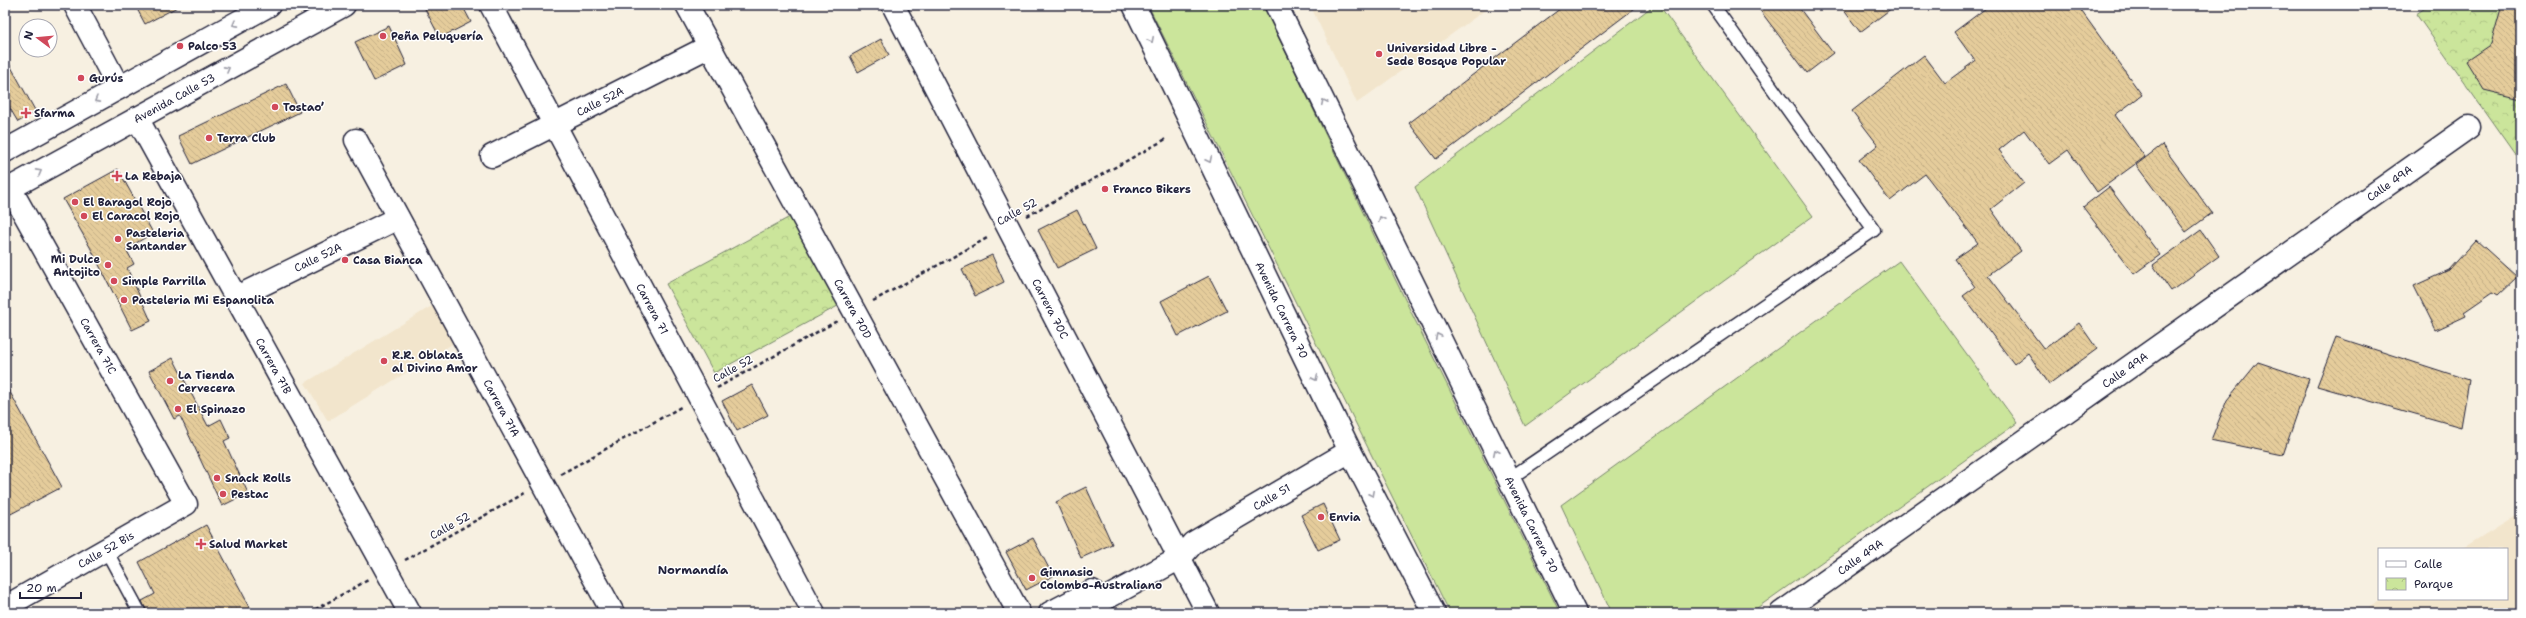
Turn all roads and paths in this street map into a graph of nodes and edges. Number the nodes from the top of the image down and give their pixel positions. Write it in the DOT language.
graph roads {
  1 [pos="74,5"];
  2 [pos="269,5"];
  3 [pos="344,5"];
  4 [pos="491,5"];
  5 [pos="687,5"];
  6 [pos="893,5"];
  7 [pos="1134,5"];
  8 [pos="1276,5"];
  9 [pos="1713,5"];
  10 [pos="708,47"];
  11 [pos="119,88"];
  12 [pos="137,118"];
  13 [pos="555,123"];
  14 [pos="2469,127"];
  15 [pos="1166,139"];
  16 [pos="356,140"];
  17 [pos="5,151"];
  18 [pos="492,156"];
  19 [pos="7,190"];
  20 [pos="398,218"];
  21 [pos="1008,226"];
  22 [pos="237,298"];
  23 [pos="855,311"];
  24 [pos="700,397"];
  25 [pos="1350,451"];
  26 [pos="1509,479"];
  27 [pos="543,484"];
  28 [pos="186,504"];
  29 [pos="1182,549"];
  30 [pos="106,550"];
  31 [pos="387,570"];
  32 [pos="5,606"];
  33 [pos="140,613"];
  34 [pos="308,613"];
  35 [pos="410,613"];
  36 [pos="614,613"];
  37 [pos="814,613"];
  38 [pos="1019,613"];
  39 [pos="1050,613"];
  40 [pos="1079,613"];
  41 [pos="1208,613"];
  42 [pos="1434,613"];
  43 [pos="1575,613"];
  44 [pos="1781,613"];
  1 -- 11 [label="street"];
  2 -- 11 [label="street, one-way"];
  12 -- 3 [label="street, Avenida Calle 53, one-way"];
  4 -- 13 [label="street, Carrera 71"];
  5 -- 10 [label="street, Carrera 70D"];
  6 -- 21 [label="street, Carrera 70C"];
  7 -- 25 [label="street, Avenida Carrera 70, one-way"];
  26 -- 8 [label="street, Avenida Carrera 70, one-way"];
  9 -- 26 [label="lane"];
  10 -- 13 [label="street, Calle 52A"];
  10 -- 23 [label="street, Carrera 70D"];
  11 -- 17 [label="street, one-way"];
  19 -- 12 [label="street, Avenida Calle 53, one-way"];
  12 -- 22 [label="street, Carrera 71B"];
  13 -- 18 [label="street, Calle 52A"];
  13 -- 24 [label="street, Carrera 71"];
  14 -- 44 [label="street, Calle 49A"];
  15 -- 21 [label="path, Calle 52"];
  16 -- 20 [label="street, Carrera 71A"];
  19 -- 28 [label="street, Carrera 71C"];
  20 -- 22 [label="street, Calle 52A"];
  20 -- 27 [label="street, Carrera 71A"];
  21 -- 23 [label="path, Calle 52"];
  21 -- 29 [label="street, Carrera 70C"];
  22 -- 31 [label="street, Carrera 71B"];
  23 -- 24 [label="path, Calle 52"];
  23 -- 38 [label="street, Carrera 70D"];
  24 -- 27 [label="path, Calle 52"];
  24 -- 37 [label="street, Carrera 71"];
  25 -- 29 [label="street, Calle 51"];
  25 -- 42 [label="street, Avenida Carrera 70, one-way"];
  26 -- 43 [label="street, Avenida Carrera 70"];
  27 -- 31 [label="path, Calle 52"];
  27 -- 36 [label="street, Carrera 71A"];
  28 -- 30 [label="street, Calle 52 Bis"];
  29 -- 39 [label="street, Calle 51"];
  29 -- 40 [label="street, Calle 51"];
  29 -- 41 [label="street, Carrera 70C"];
  30 -- 32 [label="street, Calle 52 Bis"];
  30 -- 33 [label="lane"];
  31 -- 34 [label="path, Calle 52"];
  31 -- 35 [label="street, Carrera 71B"];
}
